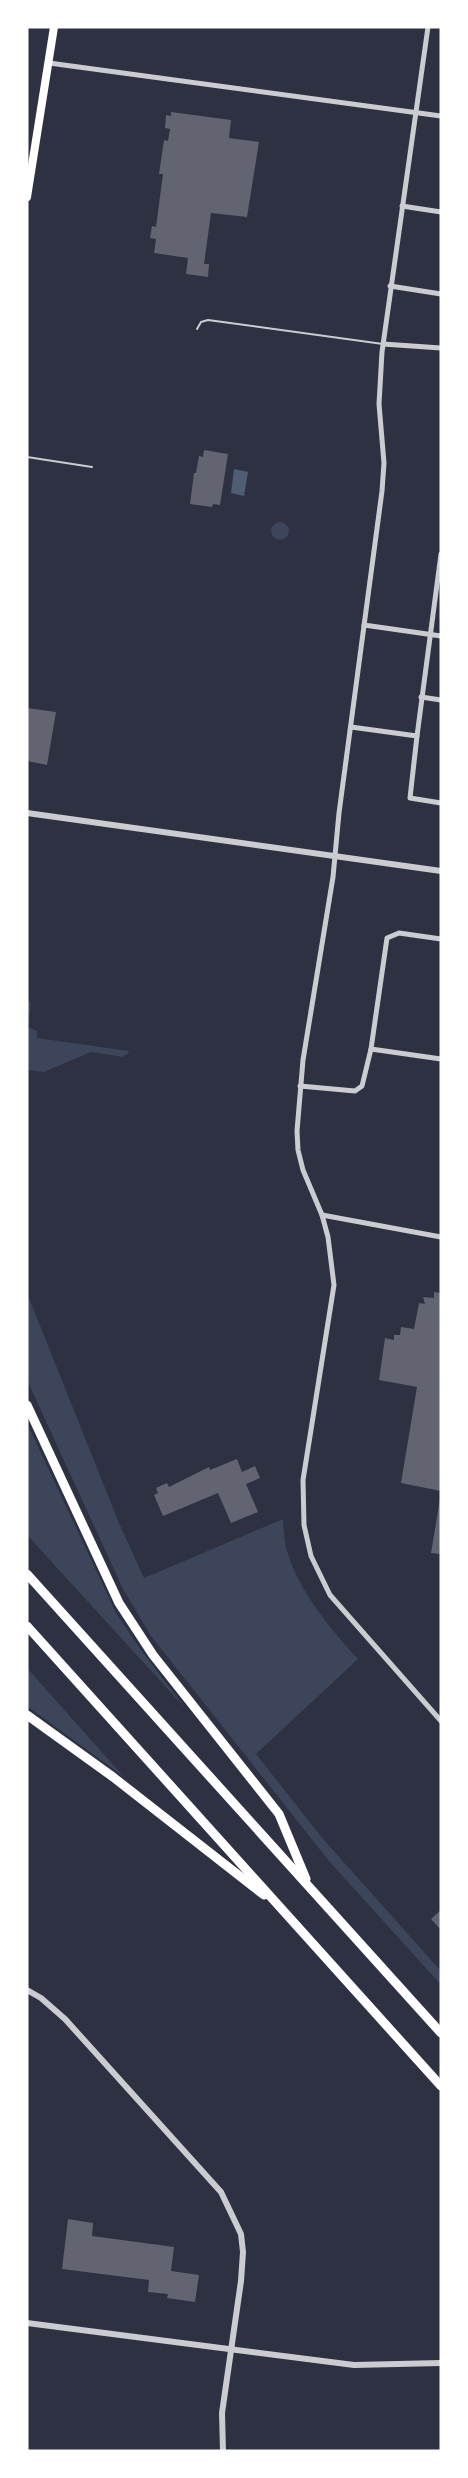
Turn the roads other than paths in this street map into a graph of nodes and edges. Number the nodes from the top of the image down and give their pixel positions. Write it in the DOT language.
graph roads {
  1 [pos="54,27"];
  2 [pos="428,27"];
  3 [pos="49,63"];
  4 [pos="416,112"];
  5 [pos="441,116"];
  6 [pos="27,196"];
  7 [pos="402,206"];
  8 [pos="441,212"];
  9 [pos="390,286"];
  10 [pos="441,294"];
  11 [pos="197,329"];
  12 [pos="383,344"];
  13 [pos="441,348"];
  14 [pos="27,457"];
  15 [pos="92,467"];
  16 [pos="441,554"];
  17 [pos="364,625"];
  18 [pos="429,634"];
  19 [pos="441,636"];
  20 [pos="421,697"];
  21 [pos="441,700"];
  22 [pos="351,727"];
  23 [pos="417,736"];
  24 [pos="441,803"];
  25 [pos="27,813"];
  26 [pos="336,856"];
  27 [pos="441,871"];
  28 [pos="441,939"];
  29 [pos="371,1049"];
  30 [pos="441,1059"];
  31 [pos="300,1086"];
  32 [pos="322,1215"];
  33 [pos="441,1237"];
  34 [pos="27,1405"];
  35 [pos="27,1574"];
  36 [pos="27,1626"];
  37 [pos="27,1715"];
  38 [pos="441,1720"];
  39 [pos="309,1886"];
  40 [pos="284,1911"];
  41 [pos="27,1990"];
  42 [pos="441,2033"];
  43 [pos="441,2086"];
  44 [pos="27,2323"];
  45 [pos="232,2351"];
  46 [pos="441,2363"];
  47 [pos="223,2451"];
  1 -- 3 [label="main road"];
  2 -- 4 [label="street"];
  3 -- 4 [label="street"];
  3 -- 6 [label="main road"];
  4 -- 5 [label="street"];
  4 -- 7 [label="street"];
  7 -- 8 [label="street"];
  7 -- 9 [label="street"];
  9 -- 10 [label="street"];
  9 -- 12 [label="street"];
  11 -- 12 [label="lane"];
  12 -- 13 [label="street"];
  12 -- 17 [label="street"];
  14 -- 15 [label="lane"];
  16 -- 18 [label="street"];
  17 -- 18 [label="street"];
  17 -- 22 [label="street"];
  18 -- 19 [label="street"];
  18 -- 20 [label="street"];
  20 -- 21 [label="street"];
  20 -- 23 [label="street"];
  22 -- 23 [label="street"];
  22 -- 26 [label="street"];
  23 -- 24 [label="street"];
  25 -- 26 [label="street"];
  26 -- 27 [label="street"];
  26 -- 31 [label="street"];
  28 -- 29 [label="street"];
  29 -- 30 [label="street"];
  29 -- 31 [label="street"];
  31 -- 32 [label="street"];
  32 -- 33 [label="street"];
  32 -- 38 [label="street"];
  34 -- 39 [label="highway"];
  35 -- 39 [label="highway"];
  36 -- 40 [label="highway"];
  37 -- 40 [label="highway"];
  39 -- 42 [label="highway"];
  40 -- 43 [label="highway"];
  41 -- 45 [label="street"];
  44 -- 45 [label="street"];
  45 -- 46 [label="street"];
  45 -- 47 [label="street"];
}
